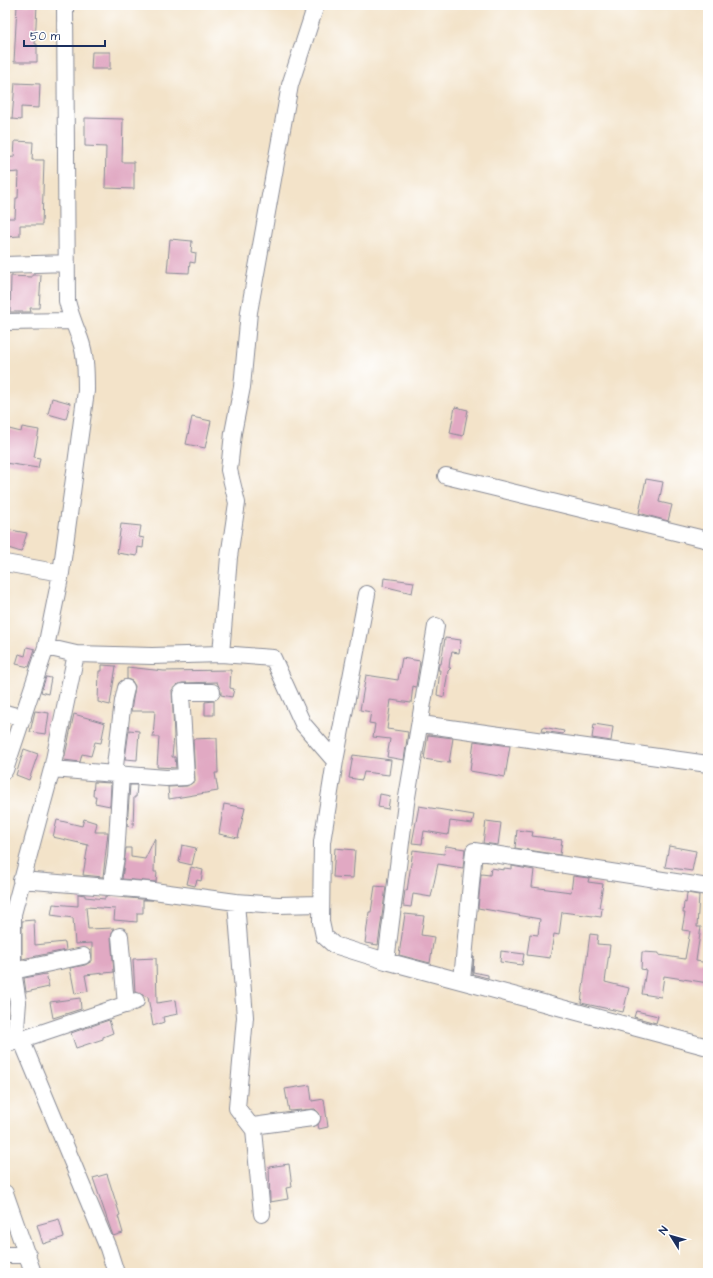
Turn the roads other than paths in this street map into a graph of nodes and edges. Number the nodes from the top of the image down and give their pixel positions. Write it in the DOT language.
graph roads {
  1 [pos="65,5"];
  2 [pos="316,5"];
  3 [pos="67,263"];
  4 [pos="5,265"];
  5 [pos="72,321"];
  6 [pos="5,322"];
  7 [pos="446,476"];
  8 [pos="708,540"];
  9 [pos="5,563"];
  10 [pos="61,572"];
  11 [pos="367,594"];
  12 [pos="436,626"];
  13 [pos="46,647"];
  14 [pos="76,654"];
  15 [pos="221,654"];
  16 [pos="126,688"];
  17 [pos="212,692"];
  18 [pos="5,713"];
  19 [pos="23,718"];
  20 [pos="421,724"];
  21 [pos="335,761"];
  22 [pos="708,764"];
  23 [pos="52,769"];
  24 [pos="5,770"];
  25 [pos="118,774"];
  26 [pos="21,880"];
  27 [pos="111,887"];
  28 [pos="708,887"];
  29 [pos="236,902"];
  30 [pos="321,904"];
  31 [pos="120,936"];
  32 [pos="82,956"];
  33 [pos="386,961"];
  34 [pos="13,971"];
  35 [pos="462,980"];
  36 [pos="14,1042"];
  37 [pos="708,1047"];
  38 [pos="312,1118"];
  39 [pos="253,1126"];
  40 [pos="5,1193"];
  41 [pos="262,1214"];
  42 [pos="5,1255"];
  43 [pos="28,1255"];
  44 [pos="33,1273"];
  45 [pos="116,1273"];
  1 -- 3 [label="street"];
  2 -- 15 [label="street"];
  3 -- 4 [label="street"];
  3 -- 5 [label="street"];
  5 -- 6 [label="street"];
  5 -- 10 [label="street"];
  7 -- 8 [label="street"];
  9 -- 10 [label="street"];
  10 -- 13 [label="street"];
  11 -- 21 [label="street"];
  12 -- 20 [label="street"];
  13 -- 14 [label="street"];
  13 -- 19 [label="street"];
  14 -- 15 [label="street"];
  14 -- 23 [label="street"];
  15 -- 21 [label="street"];
  16 -- 25 [label="street"];
  17 -- 25 [label="street"];
  18 -- 19 [label="street"];
  19 -- 24 [label="street"];
  20 -- 22 [label="street"];
  20 -- 33 [label="street"];
  21 -- 30 [label="street"];
  23 -- 25 [label="street"];
  23 -- 26 [label="street"];
  25 -- 27 [label="street"];
  26 -- 27 [label="street"];
  26 -- 34 [label="street"];
  27 -- 29 [label="street"];
  28 -- 35 [label="street"];
  29 -- 30 [label="street"];
  29 -- 39 [label="street"];
  30 -- 33 [label="street"];
  31 -- 36 [label="street"];
  32 -- 34 [label="street"];
  33 -- 35 [label="street"];
  34 -- 36 [label="street"];
  35 -- 37 [label="street"];
  36 -- 45 [label="street"];
  38 -- 39 [label="street"];
  39 -- 41 [label="street"];
  40 -- 43 [label="street"];
  42 -- 43 [label="street"];
  43 -- 44 [label="street"];
}
